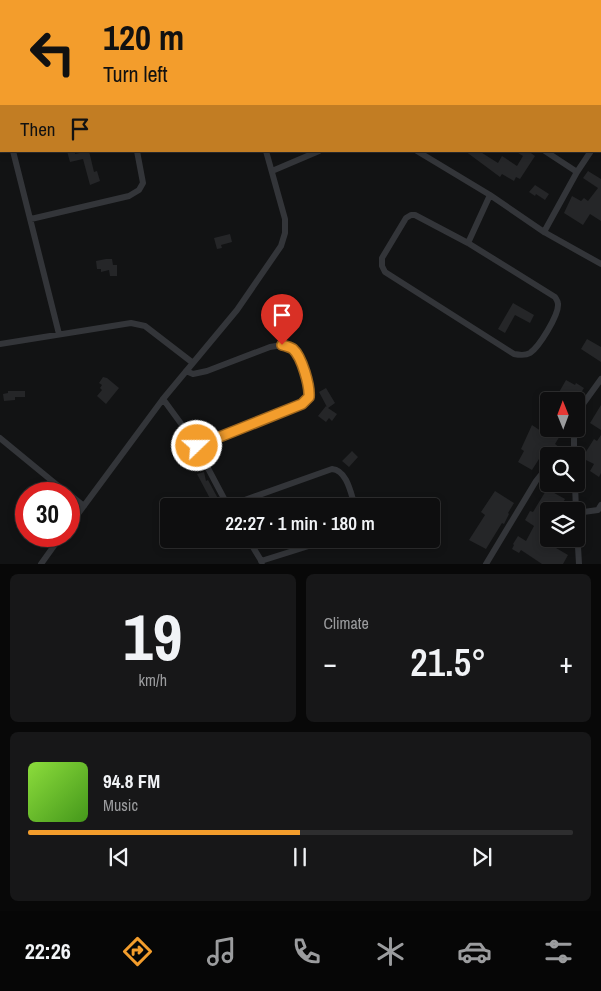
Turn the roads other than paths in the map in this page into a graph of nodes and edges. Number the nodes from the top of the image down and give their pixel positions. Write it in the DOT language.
graph roads {
  1 [pos="13,152"];
  2 [pos="136,152"];
  3 [pos="266,152"];
  4 [pos="317,152"];
  5 [pos="547,152"];
  6 [pos="590,152"];
  7 [pos="429,154"];
  8 [pos="272,171"];
  9 [pos="577,172"];
  10 [pos="490,195"];
  11 [pos="31,219"];
  12 [pos="544,232"];
  13 [pos="468,243"];
  14 [pos="601,264"];
  15 [pos="59,334"];
  16 [pos="0,344"];
  17 [pos="194,362"];
  18 [pos="186,371"];
  19 [pos="601,380"];
  20 [pos="164,399"];
  21 [pos="585,402"];
  22 [pos="0,438"];
  23 [pos="197,446"];
  24 [pos="540,476"];
  25 [pos="53,482"];
  26 [pos="224,498"];
  27 [pos="250,498"];
  28 [pos="352,498"];
  29 [pos="80,503"];
  30 [pos="601,505"];
  31 [pos="84,506"];
  32 [pos="80,511"];
  33 [pos="585,511"];
  34 [pos="53,547"];
  35 [pos="578,547"];
  36 [pos="253,548"];
  37 [pos="304,548"];
  38 [pos="261,562"];
  39 [pos="40,564"];
  40 [pos="486,564"];
  41 [pos="579,564"];
  1 -- 11 [label="street"];
  2 -- 11 [label="street"];
  3 -- 8 [label="street"];
  4 -- 8 [label="street"];
  5 -- 9 [label="street"];
  6 -- 9 [label="street"];
  7 -- 10 [label="street"];
  8 -- 17 [label="street"];
  9 -- 12 [label="street"];
  10 -- 12 [label="street"];
  10 -- 13 [label="street"];
  11 -- 15 [label="street"];
  12 -- 14 [label="street"];
  13 -- 13 [label="street"];
  15 -- 16 [label="street"];
  15 -- 17 [label="street"];
  17 -- 18 [label="street"];
  18 -- 20 [label="street"];
  18 -- 23 [label="street"];
  19 -- 21 [label="street"];
  20 -- 23 [label="street"];
  20 -- 31 [label="street"];
  22 -- 25 [label="street"];
  23 -- 26 [label="street"];
  24 -- 40 [label="street"];
  27 -- 28 [label="street"];
  29 -- 31 [label="street"];
  30 -- 33 [label="street"];
  31 -- 32 [label="street"];
  34 -- 39 [label="street"];
  35 -- 41 [label="street"];
  36 -- 38 [label="street"];
  37 -- 38 [label="street"];
}
